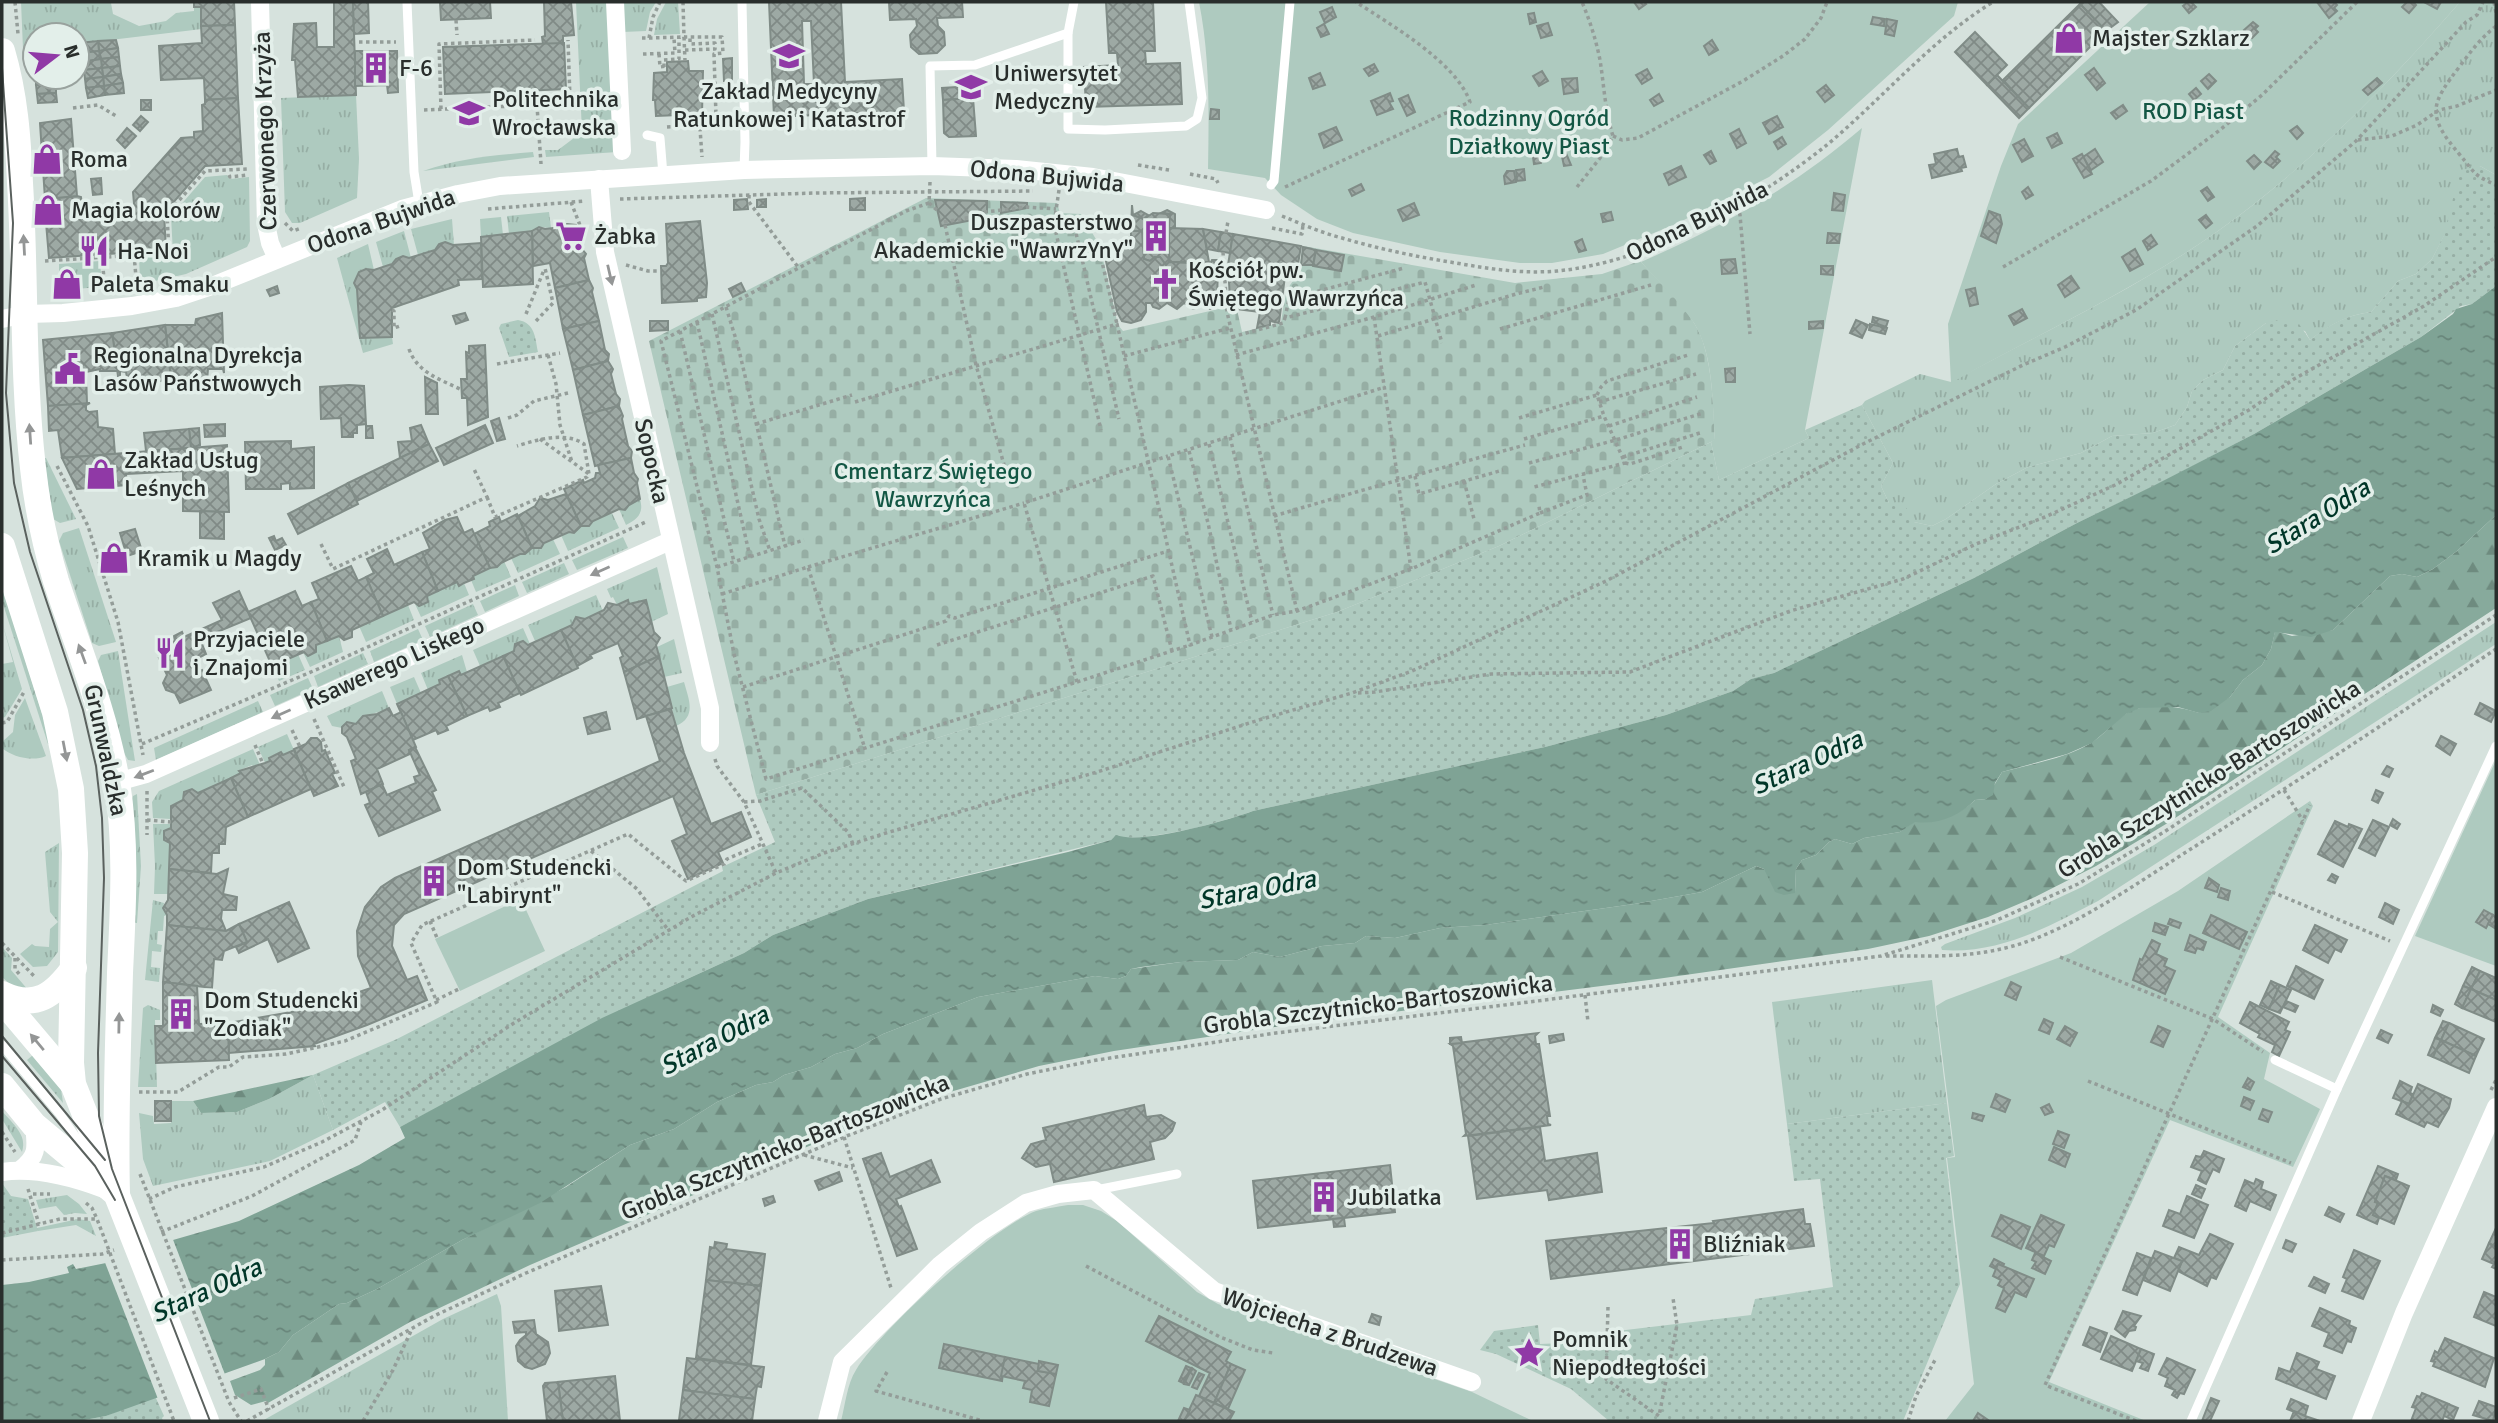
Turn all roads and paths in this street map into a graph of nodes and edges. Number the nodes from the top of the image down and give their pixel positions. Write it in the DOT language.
graph roads {
  1 [pos="260,2"];
  2 [pos="407,2"];
  3 [pos="615,2"];
  4 [pos="660,2"];
  5 [pos="683,2"];
  6 [pos="742,2"];
  7 [pos="1074,2"];
  8 [pos="1189,2"];
  9 [pos="1290,2"];
  10 [pos="1356,2"];
  11 [pos="1582,2"];
  12 [pos="1827,2"];
  13 [pos="1993,2"];
  14 [pos="2357,2"];
  15 [pos="2483,2"];
  16 [pos="2494,2"];
  17 [pos="2496,13"];
  18 [pos="456,19"];
  19 [pos="2496,26"];
  20 [pos="1068,33"];
  21 [pos="457,35"];
  22 [pos="690,37"];
  23 [pos="642,38"];
  24 [pos="649,38"];
  25 [pos="679,38"];
  26 [pos="535,40"];
  27 [pos="568,40"];
  28 [pos="409,42"];
  29 [pos="359,43"];
  30 [pos="685,50"];
  31 [pos="2,51"];
  32 [pos="643,54"];
  33 [pos="659,54"];
  34 [pos="685,61"];
  35 [pos="773,88"];
  36 [pos="766,89"];
  37 [pos="2496,90"];
  38 [pos="536,91"];
  39 [pos="537,103"];
  40 [pos="72,107"];
  41 [pos="441,109"];
  42 [pos="412,110"];
  43 [pos="2436,113"];
  44 [pos="699,114"];
  45 [pos="116,116"];
  46 [pos="699,125"];
  47 [pos="647,135"];
  48 [pos="1613,136"];
  49 [pos="660,138"];
  50 [pos="2356,141"];
  51 [pos="622,151"];
  52 [pos="541,164"];
  53 [pos="932,166"];
  54 [pos="246,169"];
  55 [pos="744,170"];
  56 [pos="704,173"];
  57 [pos="229,174"];
  58 [pos="663,174"];
  59 [pos="242,176"];
  60 [pos="599,179"];
  61 [pos="1060,183"];
  62 [pos="1272,183"];
  63 [pos="2496,185"];
  64 [pos="1577,187"];
  65 [pos="1046,191"];
  66 [pos="1070,193"];
  67 [pos="748,195"];
  68 [pos="620,199"];
  69 [pos="578,202"];
  70 [pos="419,203"];
  71 [pos="1738,206"];
  72 [pos="1056,209"];
  73 [pos="480,210"];
  74 [pos="938,211"];
  75 [pos="1216,218"];
  76 [pos="1266,218"];
  77 [pos="1073,220"];
  78 [pos="1228,220"];
  79 [pos="1303,224"];
  80 [pos="1223,252"];
  81 [pos="134,255"];
  82 [pos="102,257"];
  83 [pos="2496,257"];
  84 [pos="1101,258"];
  85 [pos="277,259"];
  86 [pos="35,262"];
  87 [pos="607,262"];
  88 [pos="2003,267"];
  89 [pos="799,268"];
  90 [pos="1404,268"];
  91 [pos="661,271"];
  92 [pos="1476,285"];
  93 [pos="1651,285"];
  94 [pos="138,288"];
  95 [pos="145,288"];
  96 [pos="1544,288"];
  97 [pos="131,289"];
  98 [pos="115,291"];
  99 [pos="105,292"];
  100 [pos="94,293"];
  101 [pos="1430,300"];
  102 [pos="726,307"];
  103 [pos="392,310"];
  104 [pos="10,313"];
  105 [pos="526,314"];
  106 [pos="712,314"];
  107 [pos="1374,317"];
  108 [pos="1285,318"];
  109 [pos="1436,320"];
  110 [pos="536,321"];
  111 [pos="697,322"];
  112 [pos="1117,324"];
  113 [pos="400,326"];
  114 [pos="1230,328"];
  115 [pos="1097,329"];
  116 [pos="1500,329"];
  117 [pos="680,331"];
  118 [pos="1750,334"];
  119 [pos="1079,335"];
  120 [pos="1378,336"];
  121 [pos="1232,337"];
  122 [pos="1442,343"];
  123 [pos="410,349"];
  124 [pos="560,353"];
  125 [pos="548,355"];
  126 [pos="1237,355"];
  127 [pos="1688,355"];
  128 [pos="1125,356"];
  129 [pos="497,364"];
  130 [pos="976,365"];
  131 [pos="1696,374"];
  132 [pos="235,378"];
  133 [pos="198,382"];
  134 [pos="1385,387"];
  135 [pos="460,389"];
  136 [pos="568,393"];
  137 [pos="558,395"];
  138 [pos="852,395"];
  139 [pos="1597,395"];
  140 [pos="1697,397"];
  141 [pos="855,402"];
  142 [pos="1599,402"];
  143 [pos="1703,413"];
  144 [pos="1604,416"];
  145 [pos="508,418"];
  146 [pos="1519,418"];
  147 [pos="1119,419"];
  148 [pos="756,424"];
  149 [pos="1609,426"];
  150 [pos="1101,430"];
  151 [pos="1253,430"];
  152 [pos="1703,432"];
  153 [pos="1230,437"];
  154 [pos="540,439"];
  155 [pos="566,439"];
  156 [pos="1524,439"];
  157 [pos="1616,440"];
  158 [pos="1209,444"];
  159 [pos="1525,445"];
  160 [pos="517,446"];
  161 [pos="1683,447"];
  162 [pos="1189,450"];
  163 [pos="1168,456"];
  164 [pos="1623,457"];
  165 [pos="572,462"];
  166 [pos="1529,463"];
  167 [pos="1625,463"];
  168 [pos="1147,464"];
  169 [pos="474,470"];
  170 [pos="1503,470"];
  171 [pos="589,474"];
  172 [pos="1583,474"];
  173 [pos="1415,476"];
  174 [pos="1007,479"];
  175 [pos="1400,480"];
  176 [pos="1464,481"];
  177 [pos="1534,487"];
  178 [pos="487,497"];
  179 [pos="1024,503"];
  180 [pos="1539,506"];
  181 [pos="1540,513"];
  182 [pos="1274,516"];
  183 [pos="83,517"];
  184 [pos="1474,519"];
  185 [pos="650,520"];
  186 [pos="804,540"];
  187 [pos="670,541"];
  188 [pos="321,544"];
  189 [pos="2,546"];
  190 [pos="785,546"];
  191 [pos="770,551"];
  192 [pos="1168,551"];
  193 [pos="750,557"];
  194 [pos="734,562"];
  195 [pos="717,567"];
  196 [pos="808,567"];
  197 [pos="1412,569"];
  198 [pos="1049,589"];
  199 [pos="722,594"];
  200 [pos="1054,607"];
  201 [pos="1297,611"];
  202 [pos="1273,615"];
  203 [pos="2496,615"];
  204 [pos="1252,622"];
  205 [pos="1231,629"];
  206 [pos="1212,637"];
  207 [pos="937,645"];
  208 [pos="1190,645"];
  209 [pos="2496,649"];
  210 [pos="1172,651"];
  211 [pos="836,656"];
  212 [pos="1077,682"];
  213 [pos="743,687"];
  214 [pos="1352,693"];
  215 [pos="21,697"];
  216 [pos="314,719"];
  217 [pos="2,723"];
  218 [pos="291,729"];
  219 [pos="710,743"];
  220 [pos="142,744"];
  221 [pos="255,745"];
  222 [pos="2496,746"];
  223 [pos="300,747"];
  224 [pos="865,749"];
  225 [pos="263,764"];
  226 [pos="145,765"];
  227 [pos="117,782"];
  228 [pos="344,788"];
  229 [pos="2284,789"];
  230 [pos="744,802"];
  231 [pos="2310,806"];
  232 [pos="147,820"];
  233 [pos="171,821"];
  234 [pos="2303,821"];
  235 [pos="762,844"];
  236 [pos="853,844"];
  237 [pos="591,850"];
  238 [pos="776,873"];
  239 [pos="2272,892"];
  240 [pos="430,921"];
  241 [pos="669,931"];
  242 [pos="437,938"];
  243 [pos="2,943"];
  244 [pos="2403,946"];
  245 [pos="1881,956"];
  246 [pos="2060,957"];
  247 [pos="74,968"];
  248 [pos="37,980"];
  249 [pos="459,989"];
  250 [pos="2,994"];
  251 [pos="1585,995"];
  252 [pos="2,1000"];
  253 [pos="436,1000"];
  254 [pos="2213,1019"];
  255 [pos="1588,1022"];
  256 [pos="2,1045"];
  257 [pos="2275,1060"];
  258 [pos="2088,1081"];
  259 [pos="73,1084"];
  260 [pos="2,1086"];
  261 [pos="2337,1089"];
  262 [pos="132,1092"];
  263 [pos="2496,1107"];
  264 [pos="2169,1114"];
  265 [pos="361,1121"];
  266 [pos="34,1125"];
  267 [pos="2,1132"];
  268 [pos="844,1137"];
  269 [pos="802,1154"];
  270 [pos="19,1164"];
  271 [pos="853,1168"];
  272 [pos="2303,1168"];
  273 [pos="2,1172"];
  274 [pos="1177,1174"];
  275 [pos="1094,1191"];
  276 [pos="117,1194"];
  277 [pos="30,1195"];
  278 [pos="39,1224"];
  279 [pos="169,1229"];
  280 [pos="2,1233"];
  281 [pos="102,1254"];
  282 [pos="2,1260"];
  283 [pos="1086,1266"];
  284 [pos="1673,1298"];
  285 [pos="899,1304"];
  286 [pos="1608,1307"];
  287 [pos="412,1329"];
  288 [pos="1273,1353"];
  289 [pos="1935,1360"];
  290 [pos="887,1372"];
  291 [pos="1472,1382"];
  292 [pos="234,1398"];
  293 [pos="269,1410"];
  294 [pos="204,1416"];
  295 [pos="174,1421"];
  296 [pos="241,1421"];
  297 [pos="247,1421"];
  298 [pos="363,1421"];
  299 [pos="827,1421"];
  300 [pos="983,1421"];
  301 [pos="1908,1421"];
  302 [pos="2136,1421"];
  303 [pos="2191,1421"];
  304 [pos="2361,1421"];
  1 -- 85 [label="street, Czerwonego Krzyża"];
  2 -- 28 [label="lane"];
  3 -- 51 [label="street"];
  4 -- 24 [label="path"];
  5 -- 25 [label="path"];
  6 -- 55 [label="lane"];
  7 -- 20 [label="lane"];
  8 -- 20 [label="lane"];
  9 -- 62 [label="lane"];
  10 -- 62 [label="path"];
  11 -- 48 [label="path"];
  12 -- 48 [label="path"];
  13 -- 71 [label="path, Odona Bujwida"];
  14 -- 88 [label="path"];
  15 -- 50 [label="path"];
  16 -- 17 [label="path"];
  18 -- 21 [label="path"];
  19 -- 43 [label="path"];
  20 -- 53 [label="lane"];
  22 -- 25 [label="path"];
  22 -- 30 [label="path"];
  22 -- 46 [label="path"];
  23 -- 24 [label="path"];
  24 -- 25 [label="path"];
  25 -- 30 [label="path"];
  25 -- 33 [label="path"];
  25 -- 33 [label="path"];
  26 -- 41 [label="path"];
  27 -- 39 [label="path"];
  28 -- 29 [label="path"];
  28 -- 42 [label="lane"];
  30 -- 34 [label="path"];
  104 -- 31 [label="street, Grunwaldzka, one-way"];
  32 -- 33 [label="path"];
  35 -- 36 [label="path"];
  37 -- 43 [label="path"];
  38 -- 39 [label="path"];
  39 -- 41 [label="path"];
  39 -- 52 [label="path"];
  40 -- 45 [label="path"];
  41 -- 42 [label="path"];
  42 -- 70 [label="lane"];
  43 -- 50 [label="path"];
  43 -- 63 [label="path"];
  44 -- 46 [label="path"];
  46 -- 49 [label="path"];
  46 -- 56 [label="path"];
  47 -- 49 [label="lane"];
  48 -- 64 [label="path"];
  49 -- 58 [label="lane"];
  50 -- 214 [label="path"];
  53 -- 55 [label="street, Odona Bujwida"];
  53 -- 61 [label="street, Odona Bujwida"];
  54 -- 81 [label="path"];
  55 -- 56 [label="street, Odona Bujwida"];
  56 -- 58 [label="street, Odona Bujwida"];
  57 -- 59 [label="path"];
  58 -- 60 [label="street, Odona Bujwida"];
  60 -- 70 [label="street, Odona Bujwida"];
  60 -- 87 [label="street, Sopocka"];
  61 -- 66 [label="path"];
  61 -- 72 [label="path"];
  61 -- 76 [label="street, Odona Bujwida"];
  65 -- 67 [label="path"];
  67 -- 68 [label="path"];
  67 -- 89 [label="path"];
  69 -- 73 [label="path"];
  70 -- 85 [label="street, Odona Bujwida"];
  71 -- 79 [label="path, Odona Bujwida"];
  71 -- 118 [label="path"];
  72 -- 119 [label="path"];
  72 -- 130 [label="path"];
  74 -- 89 [label="path"];
  75 -- 78 [label="path"];
  76 -- 79 [label="path, Odona Bujwida"];
  76 -- 79 [label="path"];
  77 -- 115 [label="path"];
  80 -- 114 [label="path"];
  81 -- 82 [label="path"];
  81 -- 94 [label="path"];
  82 -- 86 [label="path"];
  82 -- 99 [label="path"];
  83 -- 214 [label="path"];
  84 -- 112 [label="path"];
  85 -- 104 [label="street, Odona Bujwida"];
  87 -- 91 [label="path"];
  87 -- 187 [label="street, Sopocka, one-way"];
  89 -- 102 [label="path"];
  90 -- 108 [label="path"];
  92 -- 101 [label="path"];
  93 -- 116 [label="path"];
  94 -- 95 [label="path"];
  94 -- 97 [label="path"];
  96 -- 109 [label="path"];
  98 -- 99 [label="path"];
  99 -- 100 [label="path"];
  101 -- 107 [label="path"];
  101 -- 108 [label="path"];
  101 -- 109 [label="path"];
  102 -- 106 [label="path"];
  102 -- 148 [label="path"];
  103 -- 113 [label="path"];
  227 -- 104 [label="street, Grunwaldzka, one-way"];
  105 -- 110 [label="path"];
  106 -- 111 [label="path"];
  106 -- 191 [label="path"];
  107 -- 120 [label="path"];
  107 -- 126 [label="path"];
  108 -- 121 [label="path"];
  109 -- 120 [label="path"];
  109 -- 122 [label="path"];
  111 -- 117 [label="path"];
  111 -- 193 [label="path"];
  112 -- 115 [label="path"];
  112 -- 128 [label="path"];
  114 -- 121 [label="path"];
  114 -- 128 [label="path"];
  115 -- 119 [label="path"];
  115 -- 147 [label="path"];
  117 -- 194 [label="path"];
  117 -- 195 [label="path"];
  119 -- 130 [label="path"];
  119 -- 150 [label="path"];
  120 -- 134 [label="path"];
  121 -- 126 [label="path"];
  123 -- 135 [label="path"];
  124 -- 125 [label="path"];
  125 -- 129 [label="path"];
  125 -- 137 [label="path"];
  126 -- 151 [label="path"];
  127 -- 139 [label="path"];
  128 -- 168 [label="path"];
  130 -- 141 [label="path"];
  130 -- 174 [label="path"];
  131 -- 142 [label="path"];
  132 -- 133 [label="path"];
  134 -- 151 [label="path"];
  134 -- 175 [label="path"];
  136 -- 137 [label="path"];
  137 -- 145 [label="path"];
  137 -- 155 [label="path"];
  138 -- 148 [label="path"];
  139 -- 142 [label="path"];
  139 -- 146 [label="path"];
  140 -- 149 [label="path"];
  142 -- 144 [label="path"];
  143 -- 157 [label="path"];
  144 -- 149 [label="path"];
  144 -- 156 [label="path"];
  148 -- 190 [label="path"];
  149 -- 157 [label="path"];
  151 -- 153 [label="path"];
  151 -- 182 [label="path"];
  152 -- 164 [label="path"];
  153 -- 158 [label="path"];
  153 -- 202 [label="path"];
  154 -- 155 [label="path"];
  154 -- 160 [label="path"];
  154 -- 165 [label="path"];
  155 -- 165 [label="path"];
  155 -- 171 [label="path"];
  157 -- 164 [label="path"];
  157 -- 166 [label="path"];
  158 -- 162 [label="path"];
  158 -- 204 [label="path"];
  159 -- 173 [label="path"];
  161 -- 167 [label="path"];
  162 -- 163 [label="path"];
  162 -- 205 [label="path"];
  163 -- 168 [label="path"];
  163 -- 206 [label="path"];
  164 -- 167 [label="path"];
  165 -- 171 [label="path"];
  167 -- 172 [label="path"];
  168 -- 179 [label="path"];
  168 -- 192 [label="path"];
  169 -- 178 [label="path"];
  170 -- 176 [label="path"];
  171 -- 178 [label="path"];
  172 -- 177 [label="path"];
  172 -- 181 [label="path"];
  173 -- 175 [label="path"];
  173 -- 176 [label="path"];
  175 -- 182 [label="path"];
  175 -- 197 [label="path"];
  176 -- 184 [label="path"];
  178 -- 188 [label="path"];
  179 -- 196 [label="path"];
  179 -- 198 [label="path"];
  180 -- 181 [label="path"];
  181 -- 197 [label="path"];
  182 -- 201 [label="path"];
  183 -- 220 [label="path"];
  185 -- 220 [label="path"];
  186 -- 190 [label="path"];
  187 -- 219 [label="street, Sopocka"];
  187 -- 227 [label="street, Ksawerego Liskego, one-way"];
  189 -- 247 [label="street, Grunwaldzka, one-way"];
  190 -- 191 [label="path"];
  191 -- 193 [label="path"];
  192 -- 198 [label="path"];
  192 -- 208 [label="path"];
  193 -- 194 [label="path"];
  194 -- 195 [label="path"];
  195 -- 199 [label="path"];
  196 -- 199 [label="path"];
  196 -- 211 [label="path"];
  197 -- 201 [label="path"];
  198 -- 200 [label="path"];
  198 -- 211 [label="path"];
  199 -- 213 [label="path"];
  200 -- 207 [label="path"];
  200 -- 210 [label="path"];
  200 -- 212 [label="path"];
  201 -- 202 [label="path"];
  202 -- 204 [label="path"];
  203 -- 245 [label="path, Grobla Szczytnicko-Bartoszowicka"];
  204 -- 205 [label="path"];
  205 -- 206 [label="path"];
  206 -- 208 [label="path"];
  208 -- 210 [label="path"];
  209 -- 229 [label="path"];
  210 -- 212 [label="path"];
  211 -- 213 [label="path"];
  211 -- 224 [label="path"];
  212 -- 224 [label="path"];
  213 -- 224 [label="path"];
  214 -- 236 [label="path"];
  215 -- 217 [label="path"];
  216 -- 228 [label="path"];
  218 -- 223 [label="path"];
  219 -- 230 [label="path"];
  220 -- 226 [label="path"];
  221 -- 225 [label="path"];
  222 -- 244 [label="lane"];
  276 -- 227 [label="street, Grunwaldzka, one-way"];
  229 -- 234 [label="path"];
  229 -- 245 [label="path"];
  230 -- 235 [label="path"];
  230 -- 236 [label="path"];
  231 -- 234 [label="path"];
  232 -- 233 [label="path"];
  234 -- 239 [label="path"];
  235 -- 237 [label="path"];
  235 -- 238 [label="path"];
  236 -- 238 [label="path"];
  237 -- 240 [label="path"];
  237 -- 241 [label="path"];
  238 -- 241 [label="path"];
  239 -- 244 [label="path"];
  239 -- 254 [label="path"];
  240 -- 242 [label="path"];
  240 -- 253 [label="path"];
  241 -- 265 [label="path"];
  243 -- 248 [label="path"];
  244 -- 261 [label="lane"];
  245 -- 251 [label="path, Grobla Szczytnicko-Bartoszowicka"];
  246 -- 254 [label="path"];
  247 -- 250 [label="street"];
  247 -- 259 [label="street, Grunwaldzka"];
  249 -- 253 [label="path"];
  251 -- 255 [label="path"];
  251 -- 268 [label="path, Grobla Szczytnicko-Bartoszowicka"];
  259 -- 252 [label="street, one-way"];
  253 -- 262 [label="path"];
  254 -- 257 [label="path"];
  254 -- 264 [label="path"];
  256 -- 276 [label="lane"];
  257 -- 261 [label="lane"];
  258 -- 264 [label="path"];
  259 -- 276 [label="street, Grunwaldzka"];
  260 -- 266 [label="street"];
  261 -- 272 [label="lane"];
  263 -- 304 [label="street"];
  264 -- 272 [label="path"];
  264 -- 302 [label="path"];
  265 -- 279 [label="path"];
  265 -- 296 [label="path"];
  266 -- 270 [label="street"];
  266 -- 276 [label="street"];
  267 -- 270 [label="path"];
  268 -- 269 [label="path, Grobla Szczytnicko-Bartoszowicka"];
  268 -- 271 [label="path"];
  269 -- 271 [label="path"];
  269 -- 287 [label="path, Grobla Szczytnicko-Bartoszowicka"];
  270 -- 273 [label="street"];
  270 -- 276 [label="street"];
  271 -- 285 [label="path"];
  272 -- 303 [label="lane"];
  274 -- 275 [label="lane"];
  275 -- 285 [label="street"];
  275 -- 291 [label="street, Wojciecha z Brudzewa"];
  276 -- 294 [label="street, Grunwaldzka"];
  277 -- 278 [label="path"];
  278 -- 280 [label="path"];
  278 -- 295 [label="path"];
  281 -- 282 [label="path"];
  283 -- 288 [label="path"];
  284 -- 286 [label="path"];
  285 -- 299 [label="street"];
  287 -- 293 [label="path, Grobla Szczytnicko-Bartoszowicka"];
  287 -- 298 [label="path"];
  289 -- 301 [label="path"];
  290 -- 300 [label="path"];
  292 -- 293 [label="path"];
  293 -- 297 [label="path, Grobla Szczytnicko-Bartoszowicka"];
}
